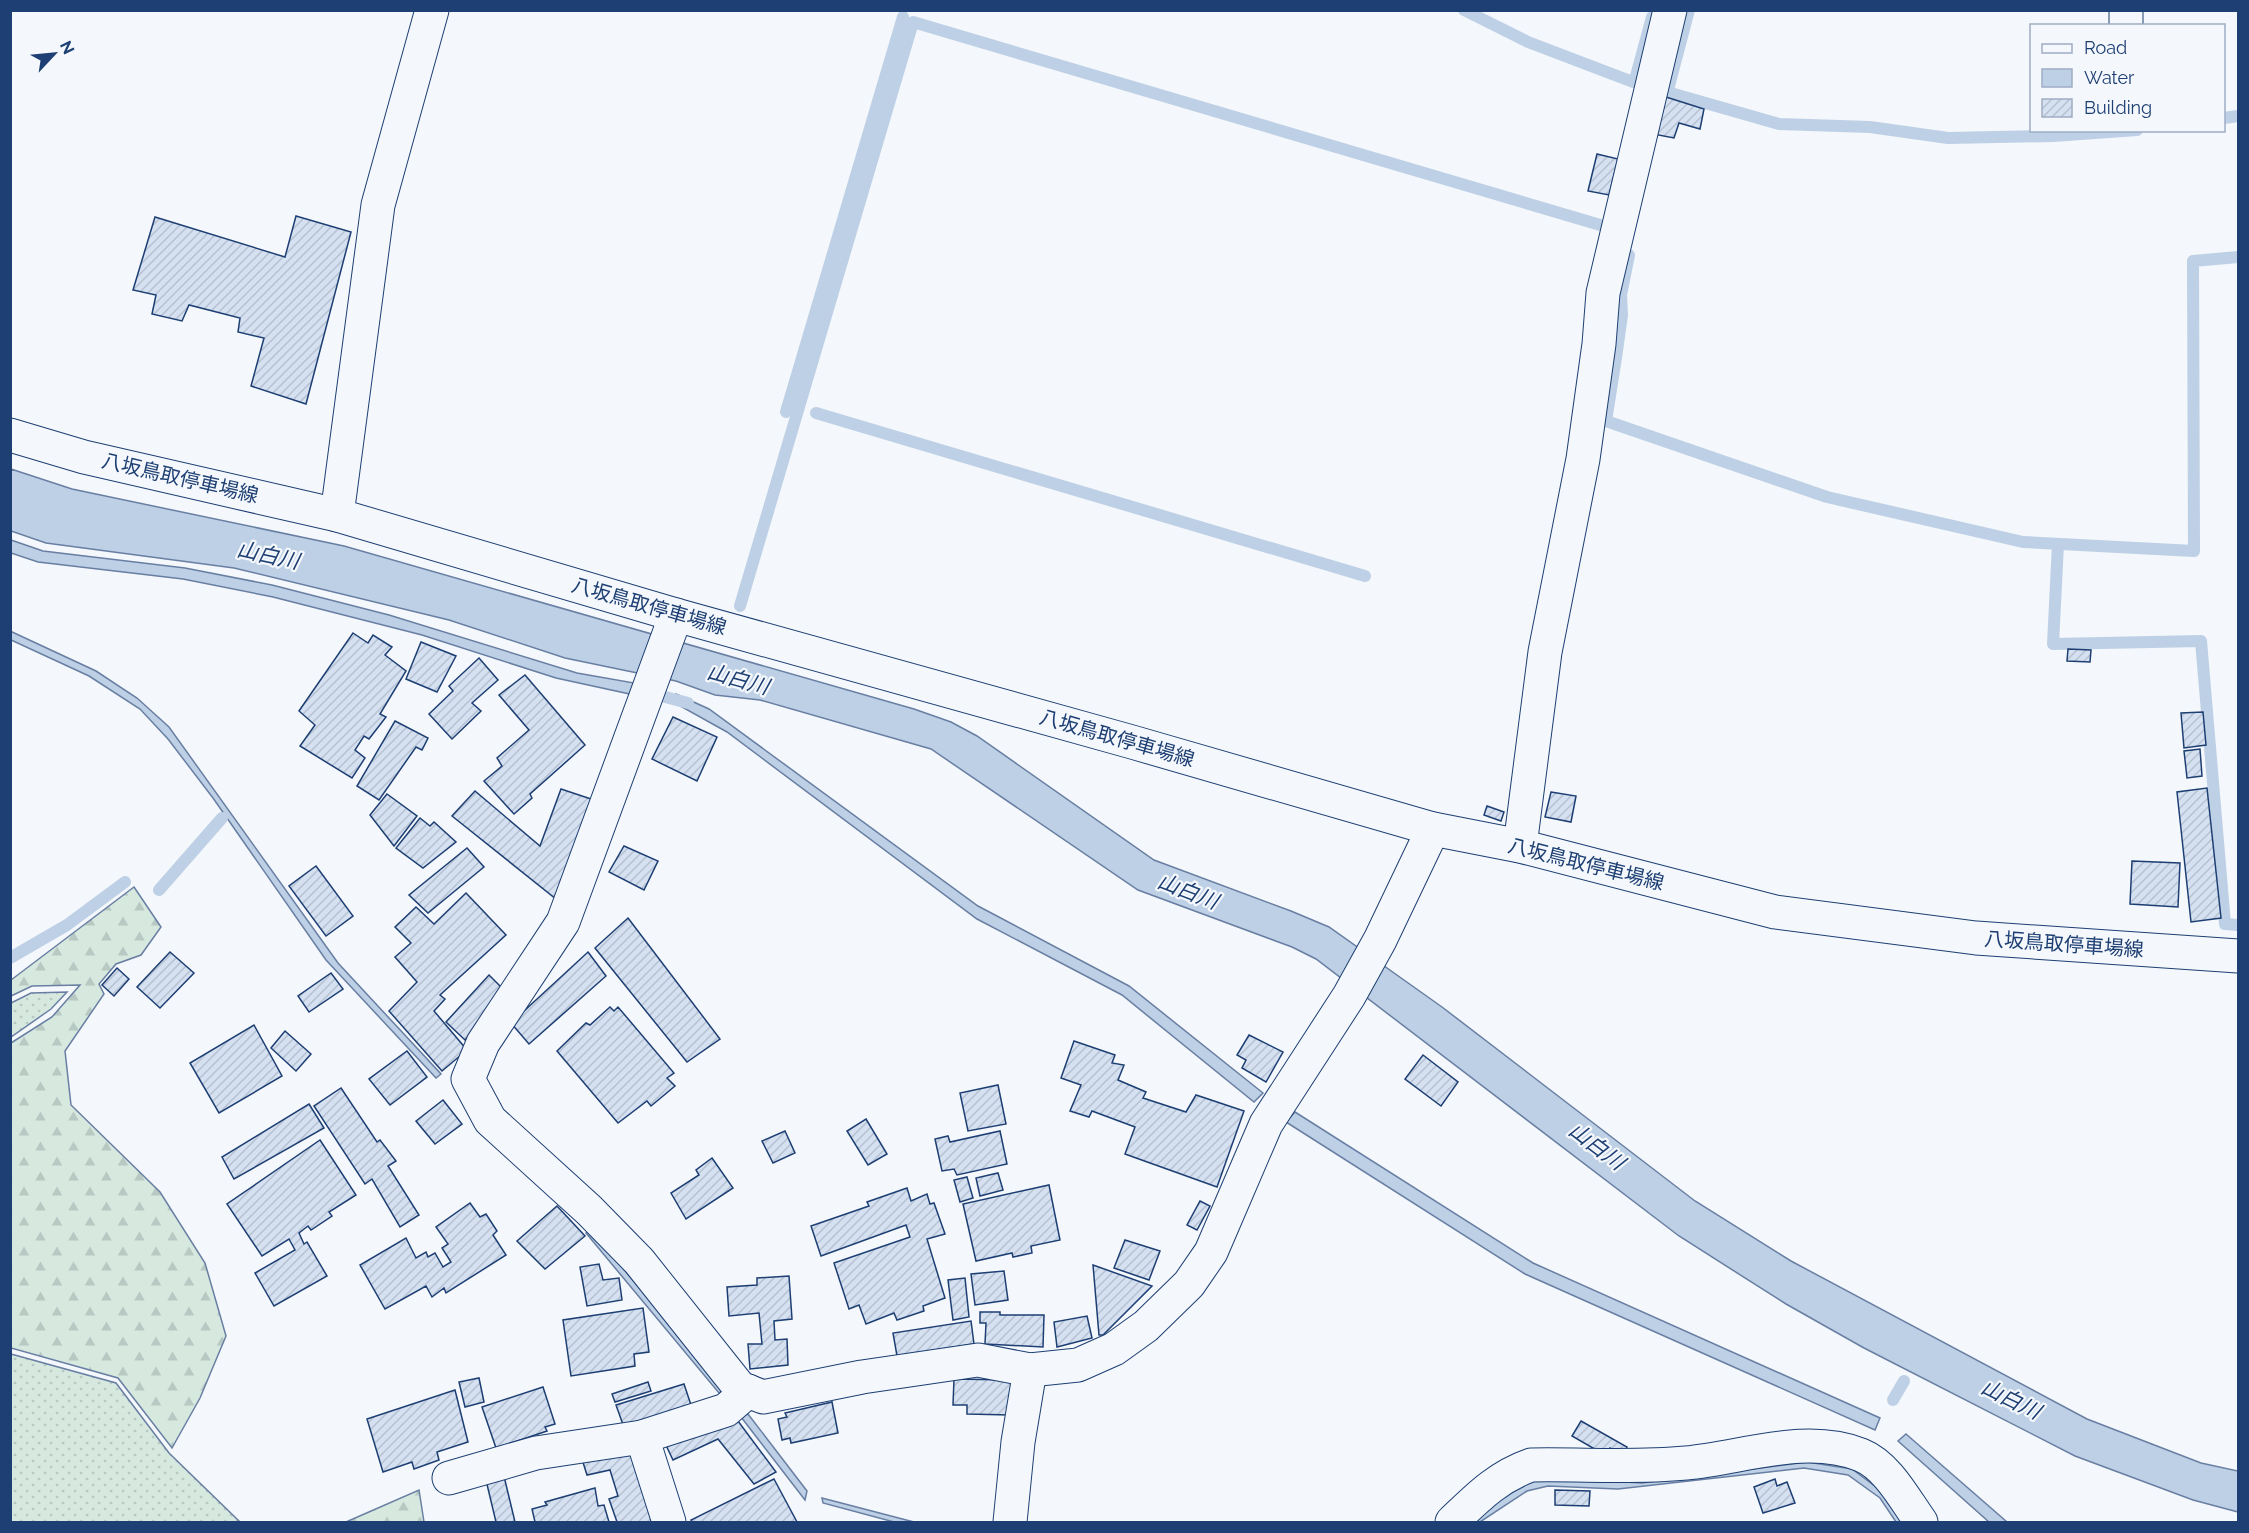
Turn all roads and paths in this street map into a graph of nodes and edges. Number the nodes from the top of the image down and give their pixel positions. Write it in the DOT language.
graph roads {
  1 [pos="432,10"];
  2 [pos="1670,10"];
  3 [pos="10,435"];
  4 [pos="337,515"];
  5 [pos="676,615"];
  6 [pos="1433,830"];
  7 [pos="1520,846"];
  8 [pos="2238,956"];
  9 [pos="1030,1370"];
  10 [pos="748,1391"];
  11 [pos="642,1437"];
  12 [pos="449,1478"];
  13 [pos="669,1522"];
  14 [pos="1010,1522"];
  15 [pos="1452,1522"];
  16 [pos="1921,1522"];
  1 -- 4 [label="street"];
  2 -- 7 [label="street"];
  3 -- 4 [label="street, 八坂鳥取停車場線"];
  4 -- 5 [label="street, 八坂鳥取停車場線"];
  5 -- 6 [label="street, 八坂鳥取停車場線"];
  5 -- 10 [label="street"];
  6 -- 7 [label="street, 八坂鳥取停車場線"];
  6 -- 9 [label="street"];
  7 -- 8 [label="street, 八坂鳥取停車場線"];
  9 -- 10 [label="street"];
  9 -- 14 [label="street"];
  10 -- 11 [label="street"];
  11 -- 12 [label="street"];
  11 -- 13 [label="street"];
  15 -- 16 [label="street"];
}
